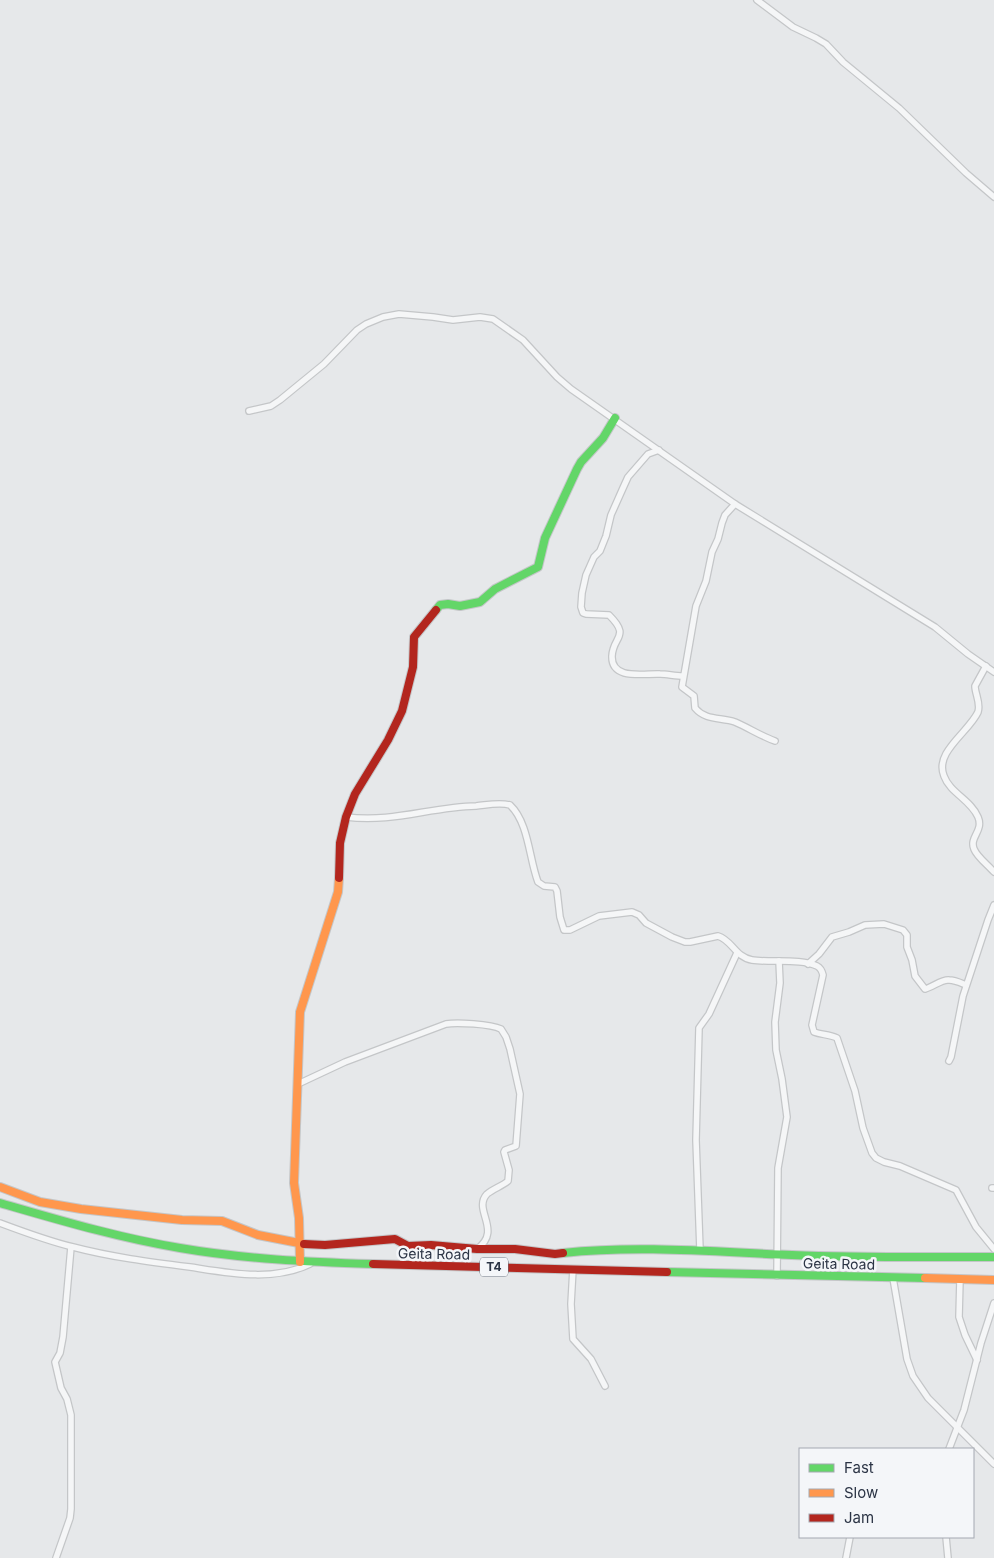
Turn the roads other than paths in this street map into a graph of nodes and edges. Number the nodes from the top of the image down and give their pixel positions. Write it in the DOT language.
graph roads {
  1 [pos="757,0"];
  2 [pos="994,197"];
  3 [pos="249,411"];
  4 [pos="615,418"];
  5 [pos="659,450"];
  6 [pos="735,504"];
  7 [pos="986,666"];
  8 [pos="994,672"];
  9 [pos="683,676"];
  10 [pos="775,741"];
  11 [pos="346,817"];
  12 [pos="994,872"];
  13 [pos="994,905"];
  14 [pos="737,953"];
  15 [pos="780,961"];
  16 [pos="808,964"];
  17 [pos="966,985"];
  18 [pos="949,1061"];
  19 [pos="298,1084"];
  20 [pos="0,1187"];
  21 [pos="0,1203"];
  22 [pos="0,1223"];
  23 [pos="300,1244"];
  24 [pos="71,1247"];
  25 [pos="477,1249"];
  26 [pos="994,1249"];
  27 [pos="700,1250"];
  28 [pos="777,1254"];
  29 [pos="994,1257"];
  30 [pos="300,1262"];
  31 [pos="312,1263"];
  32 [pos="573,1269"];
  33 [pos="777,1276"];
  34 [pos="893,1278"];
  35 [pos="960,1279"];
  36 [pos="994,1280"];
  37 [pos="994,1302"];
  38 [pos="977,1360"];
  39 [pos="605,1386"];
  40 [pos="957,1428"];
  41 [pos="949,1448"];
  42 [pos="994,1464"];
  43 [pos="850,1538"];
  44 [pos="946,1538"];
  45 [pos="56,1558"];
  46 [pos="846,1558"];
  47 [pos="948,1558"];
  1 -- 2 [label="street"];
  3 -- 4 [label="street"];
  4 -- 5 [label="street"];
  4 -- 11 [label="main road"];
  5 -- 6 [label="street"];
  5 -- 9 [label="street"];
  6 -- 7 [label="street"];
  6 -- 9 [label="street"];
  7 -- 8 [label="street"];
  7 -- 12 [label="street"];
  9 -- 10 [label="street"];
  11 -- 14 [label="street"];
  11 -- 19 [label="main road"];
  13 -- 17 [label="street"];
  14 -- 15 [label="street"];
  14 -- 27 [label="street"];
  15 -- 16 [label="street"];
  15 -- 28 [label="street"];
  16 -- 17 [label="street"];
  16 -- 26 [label="street"];
  17 -- 18 [label="street"];
  19 -- 23 [label="main road"];
  19 -- 25 [label="street"];
  20 -- 23 [label="main road"];
  21 -- 30 [label="main road, Geita Road / T4"];
  22 -- 24 [label="street"];
  23 -- 25 [label="main road"];
  23 -- 30 [label="main road"];
  24 -- 31 [label="street"];
  24 -- 45 [label="street"];
  25 -- 27 [label="main road"];
  27 -- 28 [label="main road"];
  28 -- 29 [label="main road"];
  28 -- 33 [label="street"];
  30 -- 31 [label="main road, Geita Road / T4"];
  31 -- 32 [label="main road, Geita Road / T4"];
  32 -- 33 [label="main road, Geita Road / T4"];
  32 -- 39 [label="street"];
  33 -- 34 [label="main road, Geita Road / T4"];
  34 -- 35 [label="main road, Geita Road / T4"];
  34 -- 40 [label="street"];
  35 -- 36 [label="main road, Geita Road / T4"];
  35 -- 38 [label="street"];
  37 -- 38 [label="street"];
  38 -- 40 [label="street"];
  40 -- 41 [label="street"];
  40 -- 42 [label="street"];
  43 -- 46 [label="street"];
  44 -- 47 [label="street"];
}
